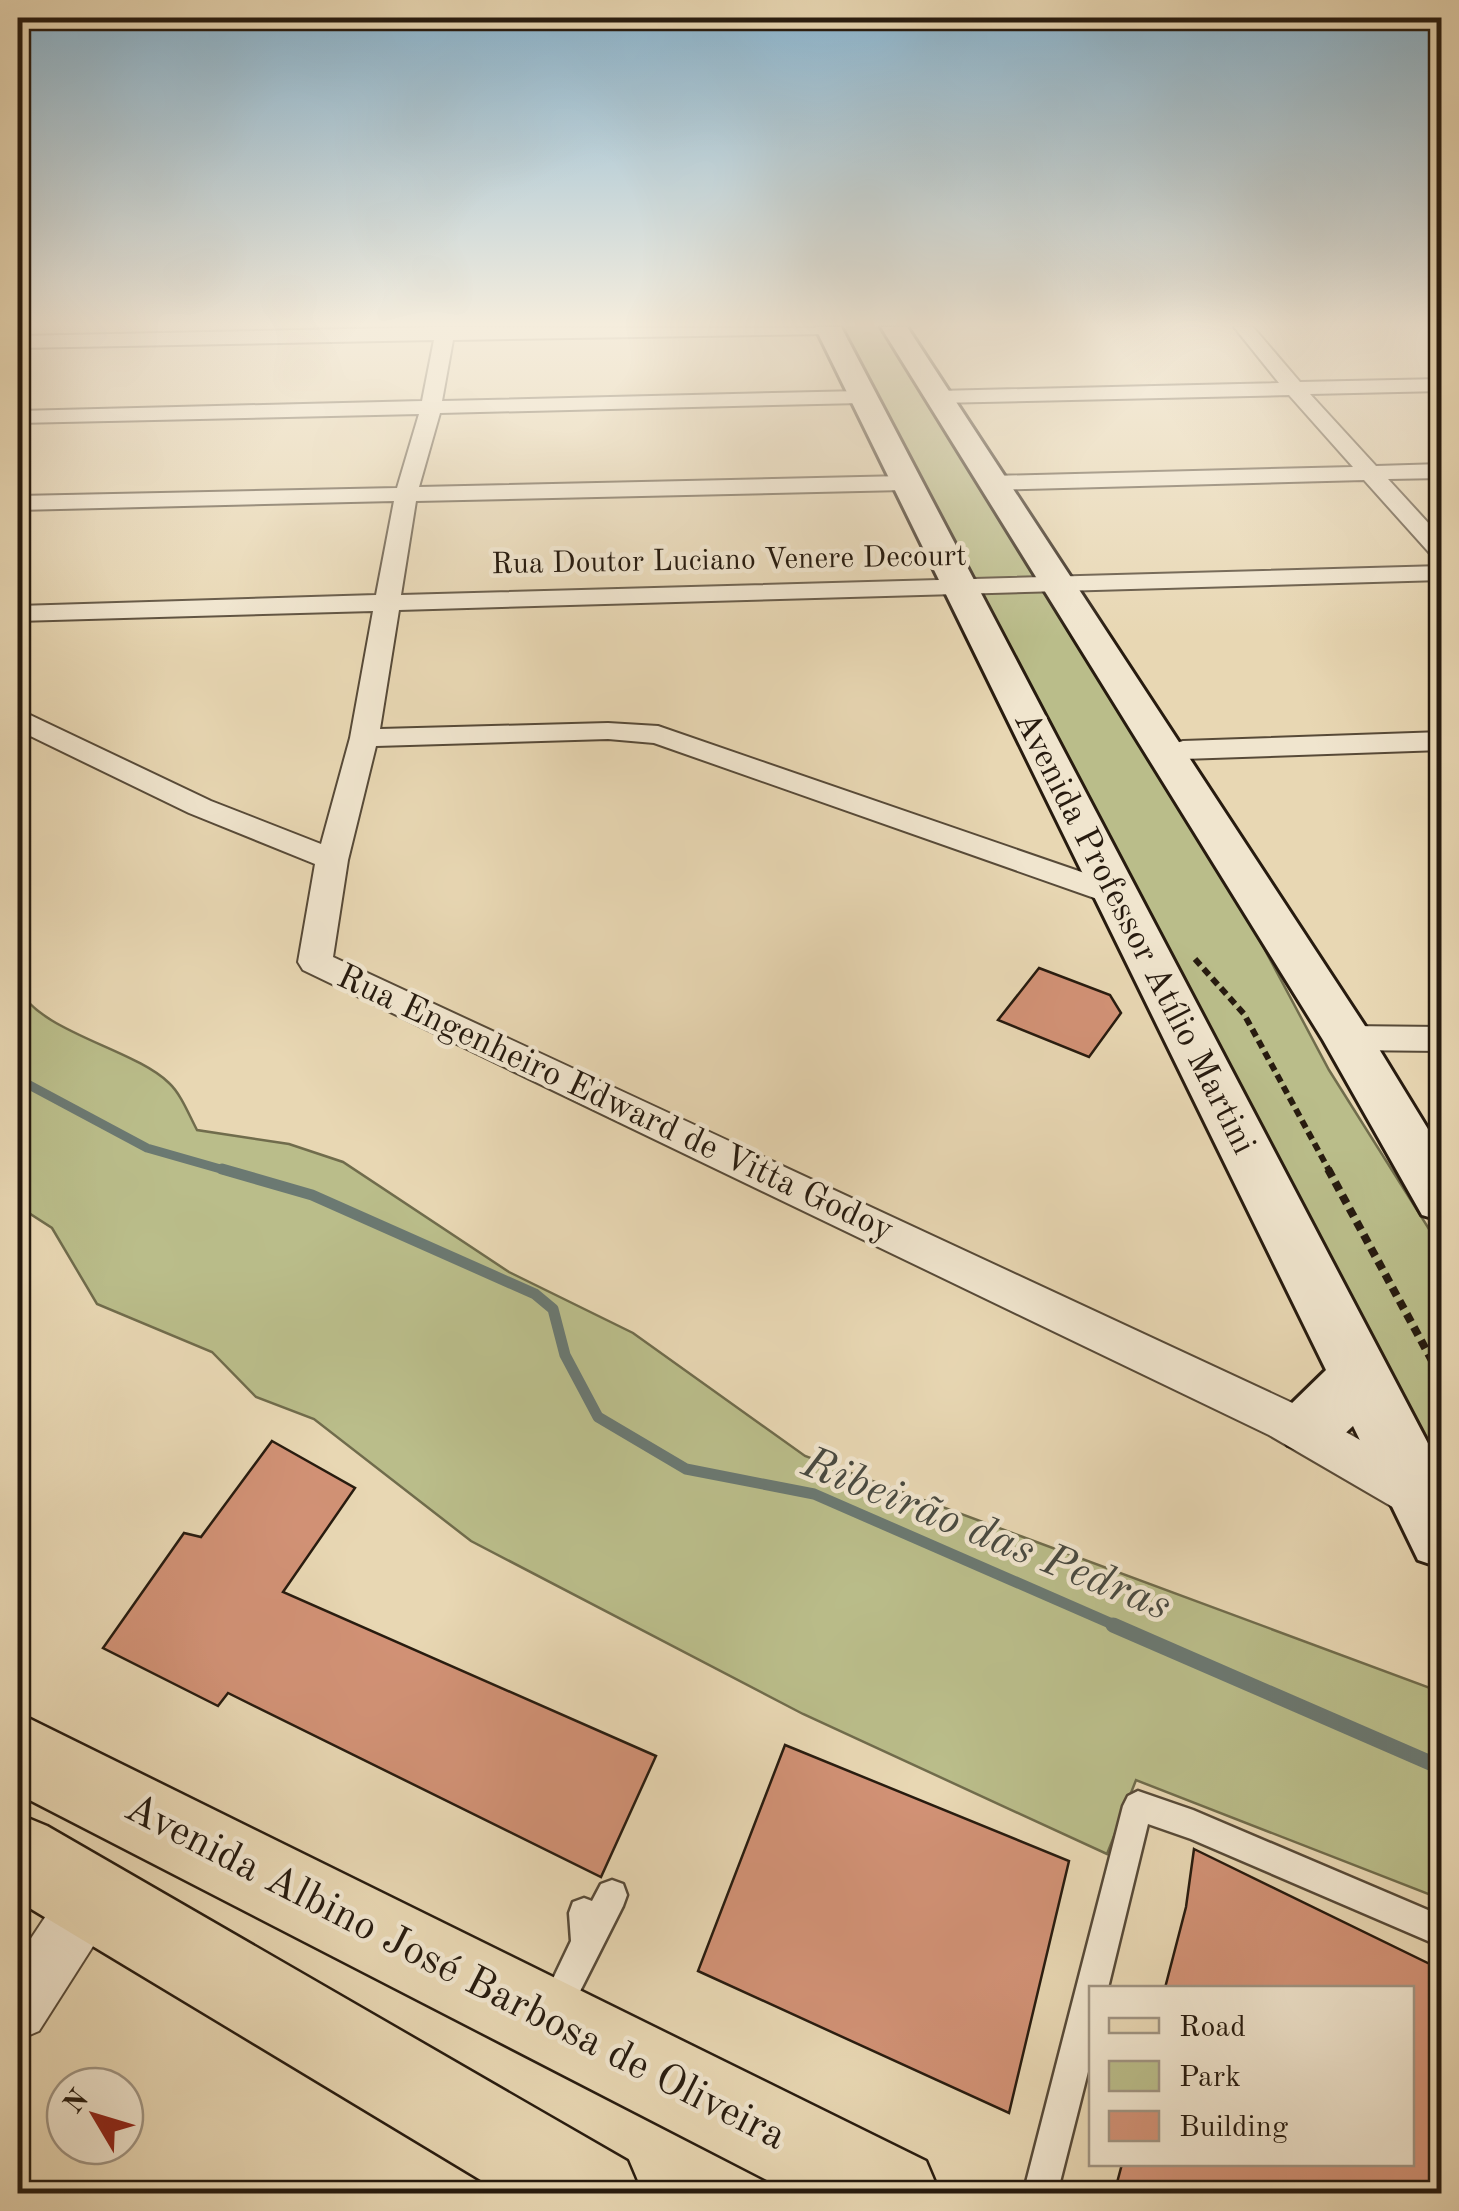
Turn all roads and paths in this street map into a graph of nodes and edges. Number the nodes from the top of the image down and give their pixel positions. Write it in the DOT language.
graph roads {
  1 [pos="424,430"];
  2 [pos="741,430"];
  3 [pos="914,430"];
  4 [pos="922,430"];
  5 [pos="1018,430"];
  6 [pos="1332,430"];
  7 [pos="926,444"];
  8 [pos="1442,472"];
  9 [pos="1374,474"];
  10 [pos="406,495"];
  11 [pos="18,504"];
  12 [pos="1442,553"];
  13 [pos="1442,573"];
  14 [pos="1058,584"];
  15 [pos="958,589"];
  16 [pos="387,602"];
  17 [pos="18,613"];
  18 [pos="18,720"];
  19 [pos="364,738"];
  20 [pos="1442,742"];
  21 [pos="1183,750"];
  22 [pos="332,860"];
  23 [pos="1114,894"];
  24 [pos="1185,948"];
  25 [pos="1347,1038"];
  26 [pos="1442,1039"];
  27 [pos="1430,1162"];
  28 [pos="1442,1200"];
  29 [pos="1359,1370"];
  30 [pos="1442,1379"];
  31 [pos="1298,1424"];
  32 [pos="1428,1486"];
  33 [pos="18,1752"];
  34 [pos="18,1855"];
  35 [pos="612,1895"];
  36 [pos="91,1898"];
  37 [pos="1442,1932"];
  38 [pos="574,1959"];
  39 [pos="1093,1986"];
  40 [pos="1089,2001"];
  41 [pos="18,2010"];
  42 [pos="594,2194"];
  43 [pos="892,2194"];
  44 [pos="1040,2194"];
  1 -- 10 [label="street, Rua Engenheiro Edward de Vitta Godoy"];
  2 -- 7 [label="street"];
  3 -- 7 [label="main road, Avenida Professor Atílio Martini"];
  4 -- 7 [label="main road, Avenida Professor Atílio Martini"];
  5 -- 7 [label="street"];
  6 -- 9 [label="street"];
  7 -- 9 [label="street"];
  7 -- 10 [label="street"];
  7 -- 14 [label="main road, Avenida Professor Atílio Martini"];
  7 -- 15 [label="main road, Avenida Professor Atílio Martini"];
  8 -- 9 [label="street"];
  9 -- 12 [label="street"];
  10 -- 11 [label="street"];
  10 -- 16 [label="street, Rua Engenheiro Edward de Vitta Godoy"];
  13 -- 14 [label="street, Rua Doutor Luciano Venere Decourt"];
  14 -- 15 [label="street, Rua Doutor Luciano Venere Decourt"];
  14 -- 25 [label="main road, Avenida Professor Atílio Martini"];
  15 -- 16 [label="street, Rua Doutor Luciano Venere Decourt"];
  15 -- 23 [label="main road, Avenida Professor Atílio Martini"];
  16 -- 17 [label="street, Rua Doutor Luciano Venere Decourt"];
  16 -- 19 [label="street, Rua Engenheiro Edward de Vitta Godoy"];
  18 -- 22 [label="street"];
  19 -- 22 [label="street, Rua Engenheiro Edward de Vitta Godoy"];
  19 -- 23 [label="street"];
  20 -- 21 [label="street"];
  22 -- 31 [label="street, Rua Engenheiro Edward de Vitta Godoy"];
  23 -- 29 [label="main road, Avenida Professor Atílio Martini"];
  24 -- 30 [label="path"];
  25 -- 26 [label="street"];
  25 -- 27 [label="main road, Avenida Professor Atílio Martini"];
  27 -- 28 [label="main road, Avenida Professor Atílio Martini"];
  29 -- 31 [label="main road"];
  29 -- 32 [label="main road, Avenida Professor Atílio Martini"];
  31 -- 32 [label="street, Rua Engenheiro Edward de Vitta Godoy"];
  31 -- 32 [label="street, Rua Engenheiro Edward de Vitta Godoy"];
  33 -- 38 [label="main road, Avenida Albino José Barbosa de Oliveira"];
  34 -- 36 [label="main road"];
  35 -- 38 [label="lane"];
  36 -- 41 [label="street"];
  36 -- 42 [label="main road"];
  37 -- 39 [label="lane"];
  38 -- 43 [label="main road, Avenida Albino José Barbosa de Oliveira"];
  40 -- 44 [label="lane"];
}
